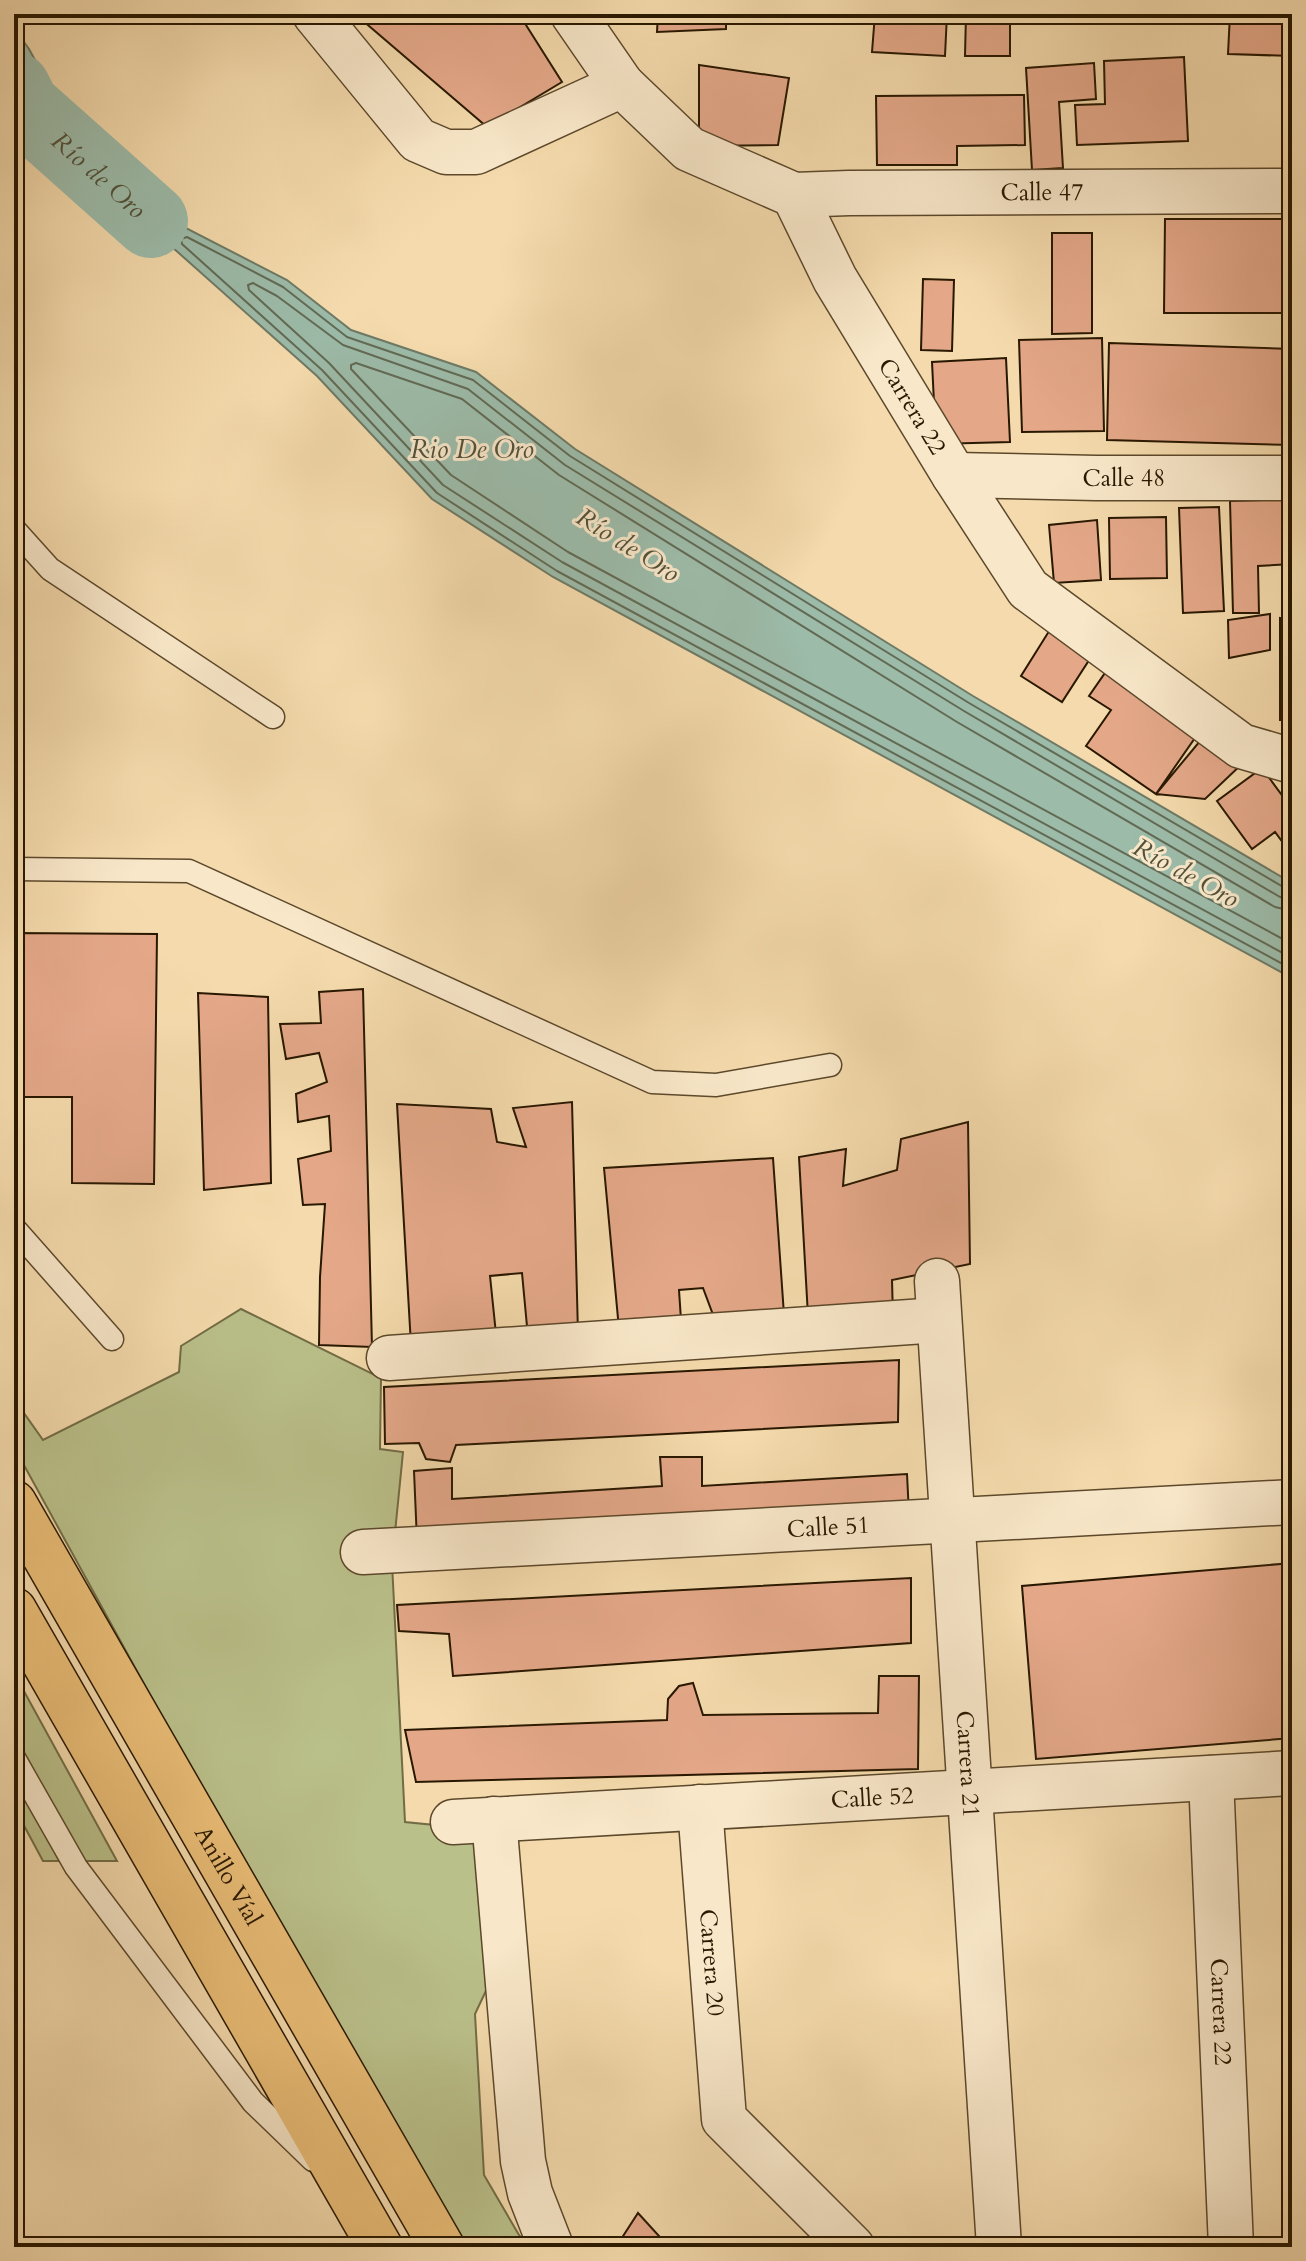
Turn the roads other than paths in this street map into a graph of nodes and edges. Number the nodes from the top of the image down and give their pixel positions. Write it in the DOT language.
graph roads {
  1 [pos="315,14"];
  2 [pos="573,14"];
  3 [pos="622,85"];
  4 [pos="1292,191"];
  5 [pos="794,195"];
  6 [pos="954,475"];
  7 [pos="1292,478"];
  8 [pos="14,529"];
  9 [pos="273,717"];
  10 [pos="1292,761"];
  11 [pos="14,869"];
  12 [pos="830,1065"];
  13 [pos="14,1228"];
  14 [pos="112,1339"];
  15 [pos="389,1358"];
  16 [pos="1292,1502"];
  17 [pos="14,1503"];
  18 [pos="952,1520"];
  19 [pos="363,1552"];
  20 [pos="14,1610"];
  21 [pos="14,1758"];
  22 [pos="1292,1773"];
  23 [pos="1211,1778"];
  24 [pos="970,1792"];
  25 [pos="700,1807"];
  26 [pos="351,2196"];
  27 [pos="380,2247"];
  28 [pos="442,2247"];
  29 [pos="551,2247"];
  30 [pos="852,2247"];
  31 [pos="999,2247"];
  32 [pos="1231,2247"];
  1 -- 3 [label="street"];
  2 -- 3 [label="street"];
  3 -- 5 [label="street"];
  4 -- 5 [label="street, Calle 47"];
  5 -- 6 [label="street, Carrera 22"];
  6 -- 7 [label="street, Calle 48"];
  6 -- 10 [label="street, Carrera 22"];
  8 -- 9 [label="lane"];
  11 -- 12 [label="lane"];
  13 -- 14 [label="lane"];
  15 -- 18 [label="street, Carrera 21"];
  16 -- 18 [label="street, Calle 51"];
  17 -- 28 [label="highway, Anillo Víal"];
  18 -- 19 [label="street, Calle 51"];
  18 -- 24 [label="street, Carrera 21"];
  20 -- 26 [label="highway"];
  21 -- 26 [label="lane"];
  22 -- 23 [label="street, Calle 52"];
  23 -- 24 [label="street, Calle 52"];
  23 -- 32 [label="street, Carrera 22"];
  24 -- 25 [label="street, Calle 52"];
  24 -- 31 [label="street, Carrera 21"];
  25 -- 29 [label="street, Calle 52"];
  25 -- 30 [label="street, Carrera 20"];
  26 -- 27 [label="highway"];
}
